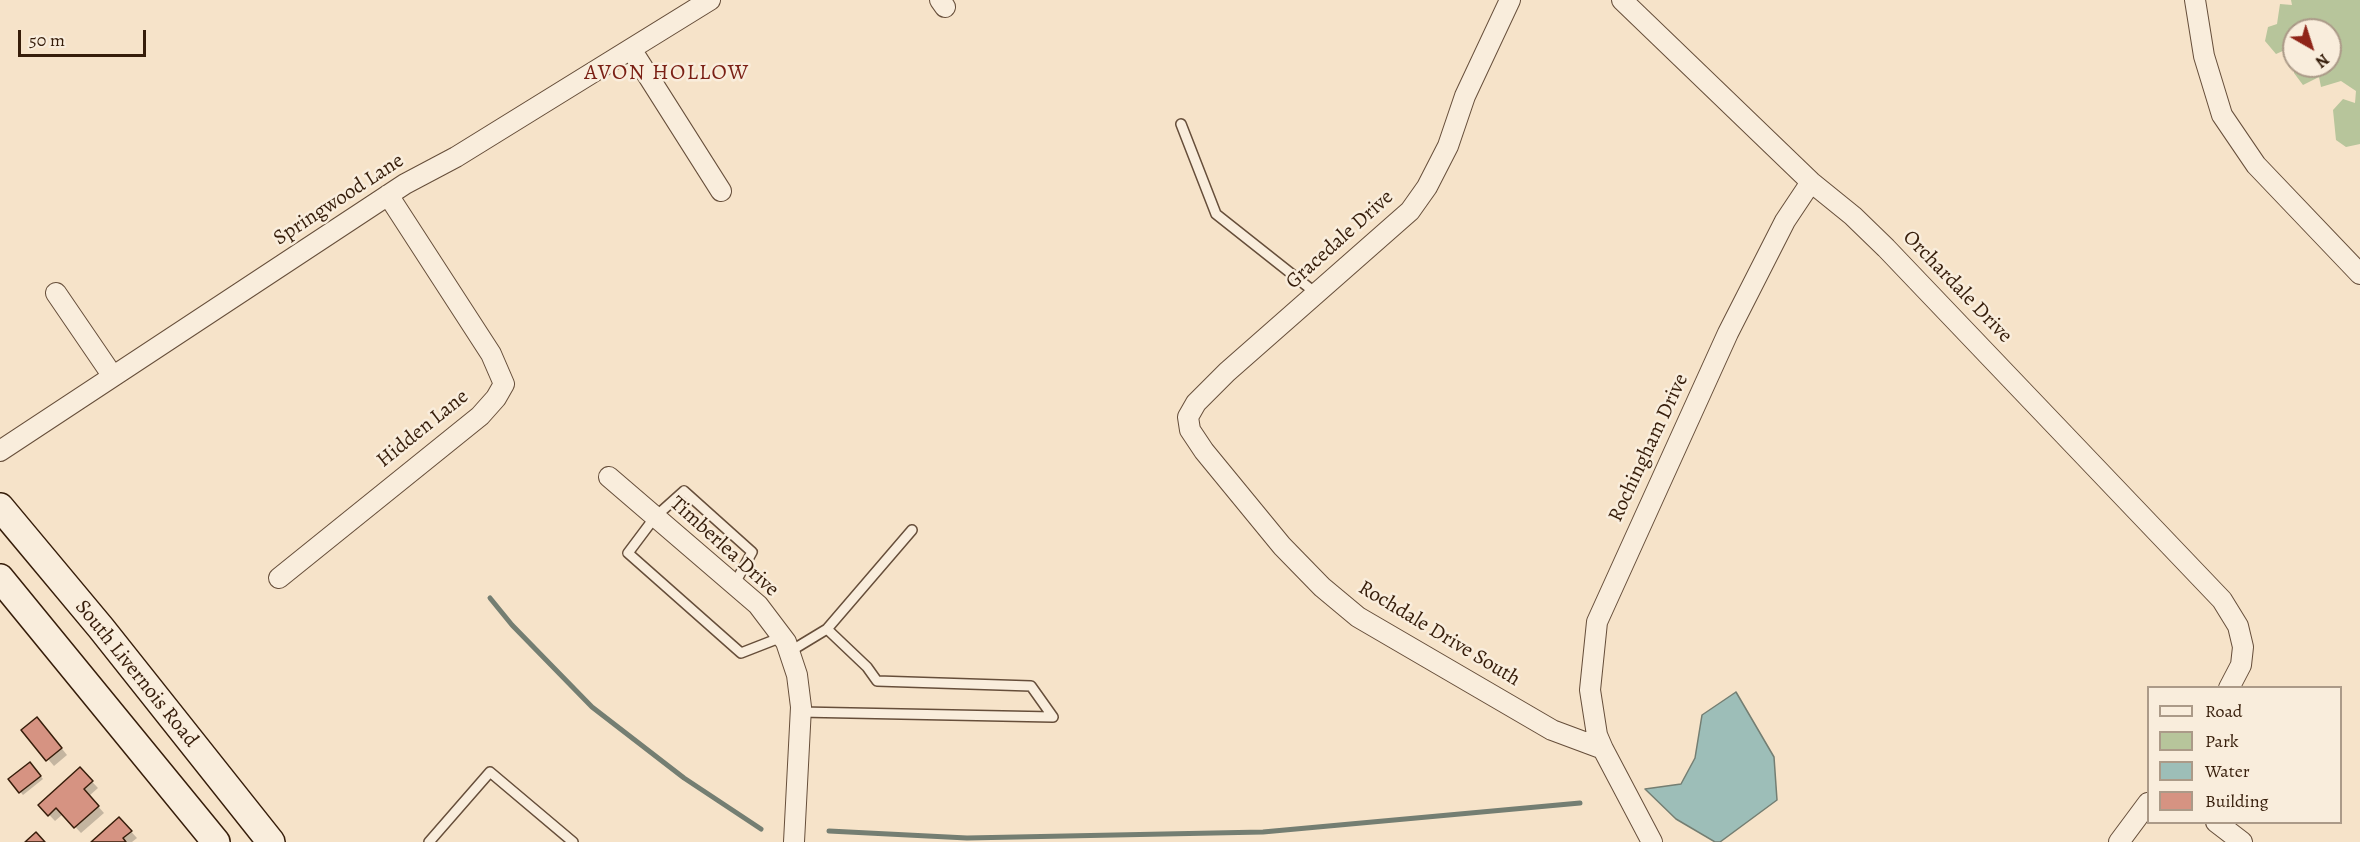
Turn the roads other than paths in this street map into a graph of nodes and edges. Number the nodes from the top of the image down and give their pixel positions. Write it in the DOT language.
graph roads {
  1 [pos="710,0"];
  2 [pos="1510,0"];
  3 [pos="1622,0"];
  4 [pos="2195,0"];
  5 [pos="631,49"];
  6 [pos="1181,124"];
  7 [pos="1811,183"];
  8 [pos="721,191"];
  9 [pos="388,195"];
  10 [pos="2360,274"];
  11 [pos="56,293"];
  12 [pos="1317,294"];
  13 [pos="112,375"];
  14 [pos="1188,417"];
  15 [pos="0,451"];
  16 [pos="609,477"];
  17 [pos="0,507"];
  18 [pos="655,517"];
  19 [pos="912,530"];
  20 [pos="0,532"];
  21 [pos="0,578"];
  22 [pos="279,578"];
  23 [pos="735,585"];
  24 [pos="827,629"];
  25 [pos="786,644"];
  26 [pos="115,649"];
  27 [pos="2230,686"];
  28 [pos="800,712"];
  29 [pos="1604,749"];
  30 [pos="171,788"];
  31 [pos="2147,804"];
  32 [pos="2219,824"];
  33 [pos="216,842"];
  34 [pos="233,842"];
  35 [pos="271,842"];
  36 [pos="429,842"];
  37 [pos="573,842"];
  38 [pos="794,842"];
  39 [pos="1652,842"];
  40 [pos="2119,842"];
  41 [pos="2242,842"];
  1 -- 5 [label="street, Springwood Lane"];
  2 -- 12 [label="street, Gracedale Drive"];
  3 -- 7 [label="street, Orchardale Drive"];
  4 -- 10 [label="street"];
  5 -- 8 [label="street"];
  5 -- 9 [label="street, Springwood Lane"];
  6 -- 12 [label="lane"];
  7 -- 27 [label="street, Orchardale Drive"];
  7 -- 29 [label="street, Rochingham Drive"];
  9 -- 13 [label="street, Springwood Lane"];
  9 -- 22 [label="street, Hidden Lane"];
  11 -- 13 [label="street"];
  12 -- 14 [label="street, Gracedale Drive"];
  13 -- 15 [label="street, Springwood Lane"];
  14 -- 29 [label="street, Rochdale Drive South"];
  16 -- 18 [label="street, Timberlea Drive"];
  17 -- 26 [label="main road, South Livernois Road"];
  18 -- 23 [label="street, Timberlea Drive"];
  18 -- 23 [label="lane"];
  18 -- 25 [label="lane"];
  19 -- 24 [label="lane"];
  20 -- 26 [label="main road"];
  21 -- 30 [label="main road, South Livernois Road"];
  23 -- 25 [label="street, Timberlea Drive"];
  24 -- 25 [label="lane"];
  24 -- 28 [label="lane"];
  25 -- 28 [label="street, Timberlea Drive"];
  26 -- 35 [label="main road, South Livernois Road"];
  28 -- 38 [label="street, Timberlea Drive"];
  29 -- 39 [label="street"];
  30 -- 33 [label="main road, South Livernois Road"];
  30 -- 34 [label="main road"];
  31 -- 40 [label="street"];
  32 -- 41 [label="street"];
  36 -- 37 [label="lane"];
}
